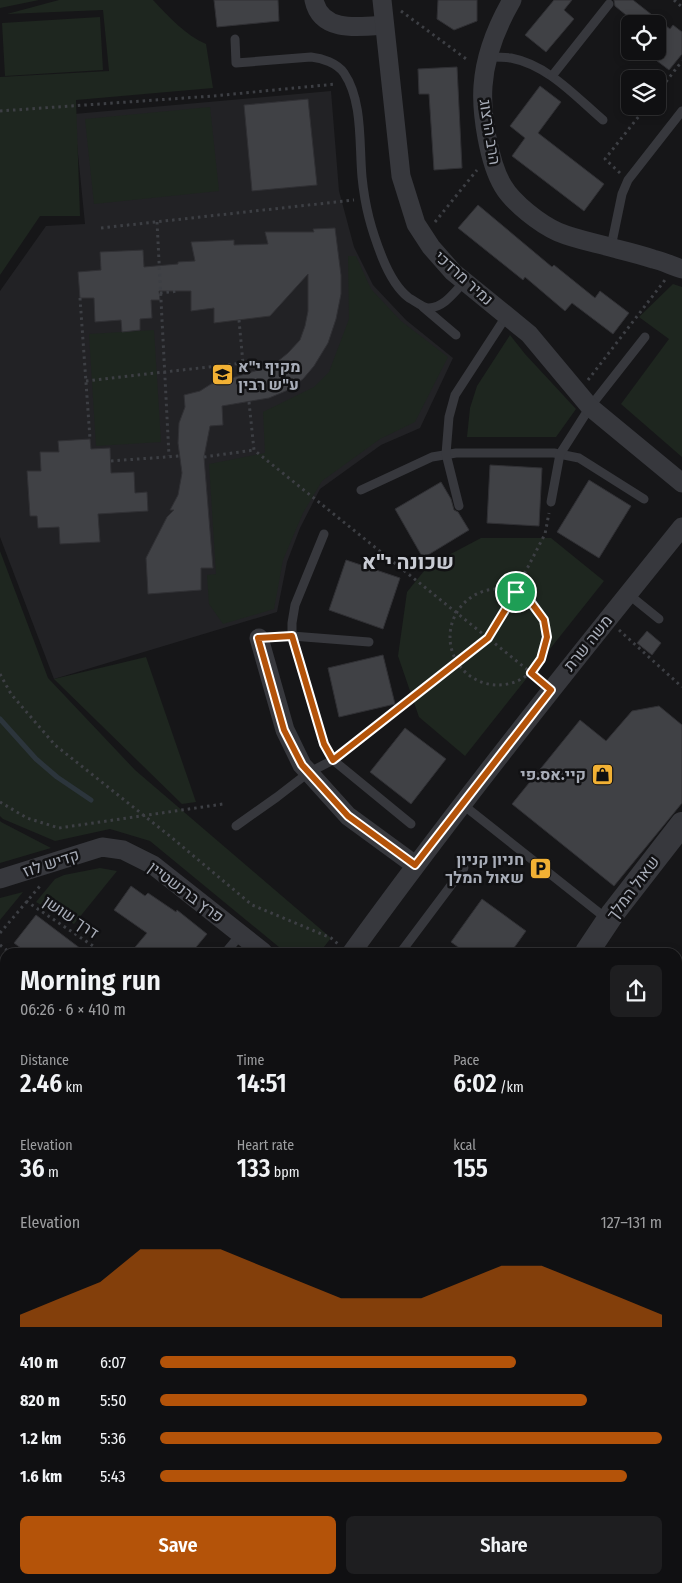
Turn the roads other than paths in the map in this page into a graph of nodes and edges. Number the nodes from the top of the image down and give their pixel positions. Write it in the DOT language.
graph roads {
  1 [pos="314,0"];
  2 [pos="512,0"];
  3 [pos="387,3"];
  4 [pos="609,4"];
  5 [pos="384,25"];
  6 [pos="235,39"];
  7 [pos="487,65"];
  8 [pos="552,76"];
  9 [pos="682,111"];
  10 [pos="603,120"];
  11 [pos="611,247"];
  12 [pos="679,268"];
  13 [pos="465,281"];
  14 [pos="419,304"];
  15 [pos="507,315"];
  16 [pos="456,336"];
  17 [pos="645,337"];
  18 [pos="590,407"];
  19 [pos="446,454"];
  20 [pos="560,454"];
  21 [pos="682,483"];
  22 [pos="361,490"];
  23 [pos="644,499"];
  24 [pos="551,502"];
  25 [pos="459,506"];
  26 [pos="324,534"];
  27 [pos="680,534"];
  28 [pos="628,594"];
  29 [pos="659,619"];
  30 [pos="292,636"];
  31 [pos="258,638"];
  32 [pos="369,642"];
  33 [pos="333,760"];
  34 [pos="308,773"];
  35 [pos="462,804"];
  36 [pos="411,824"];
  37 [pos="682,824"];
  38 [pos="236,826"];
  39 [pos="102,847"];
  40 [pos="682,848"];
  41 [pos="415,865"];
  42 [pos="464,868"];
  43 [pos="0,879"];
  44 [pos="608,920"];
  45 [pos="241,934"];
  46 [pos="229,948"];
  47 [pos="259,948"];
  48 [pos="349,948"];
  49 [pos="404,948"];
  50 [pos="589,948"];
  51 [pos="607,948"];
  1 -- 5 [label="street"];
  2 -- 7 [label="street, הרב הרצוג"];
  3 -- 5 [label="street, נמיר מרדכי"];
  4 -- 8 [label="lane"];
  5 -- 13 [label="street, נמיר מרדכי"];
  6 -- 14 [label="lane"];
  7 -- 8 [label="lane"];
  7 -- 11 [label="street, הרב הרצוג"];
  8 -- 10 [label="lane"];
  9 -- 11 [label="lane"];
  11 -- 12 [label="street, הרב הרצוג"];
  13 -- 14 [label="lane"];
  13 -- 15 [label="street, נמיר מרדכי"];
  14 -- 16 [label="lane"];
  15 -- 18 [label="street, נמיר מרדכי"];
  15 -- 19 [label="lane"];
  17 -- 18 [label="lane"];
  18 -- 20 [label="lane"];
  18 -- 21 [label="street, נמיר מרדכי"];
  19 -- 20 [label="lane"];
  19 -- 22 [label="lane"];
  19 -- 25 [label="lane"];
  20 -- 23 [label="lane"];
  20 -- 24 [label="lane"];
  26 -- 30 [label="lane"];
  27 -- 28 [label="street, משה שרת"];
  28 -- 29 [label="lane"];
  28 -- 35 [label="street, משה שרת"];
  30 -- 31 [label="lane"];
  30 -- 32 [label="lane"];
  30 -- 33 [label="lane"];
  31 -- 34 [label="street"];
  33 -- 34 [label="lane"];
  33 -- 36 [label="lane"];
  34 -- 38 [label="lane"];
  34 -- 41 [label="street"];
  35 -- 41 [label="street, משה שרת"];
  35 -- 44 [label="lane"];
  37 -- 44 [label="street, שאול המלך"];
  39 -- 43 [label="street, קדיש לוז"];
  39 -- 45 [label="street, פרץ ברנשטיין"];
  40 -- 51 [label="street, שאול המלך"];
  41 -- 48 [label="street, משה שרת"];
  42 -- 49 [label="lane"];
  44 -- 50 [label="street, שאול המלך"];
  45 -- 46 [label="lane"];
  45 -- 47 [label="street, פרץ ברנשטיין"];
}
